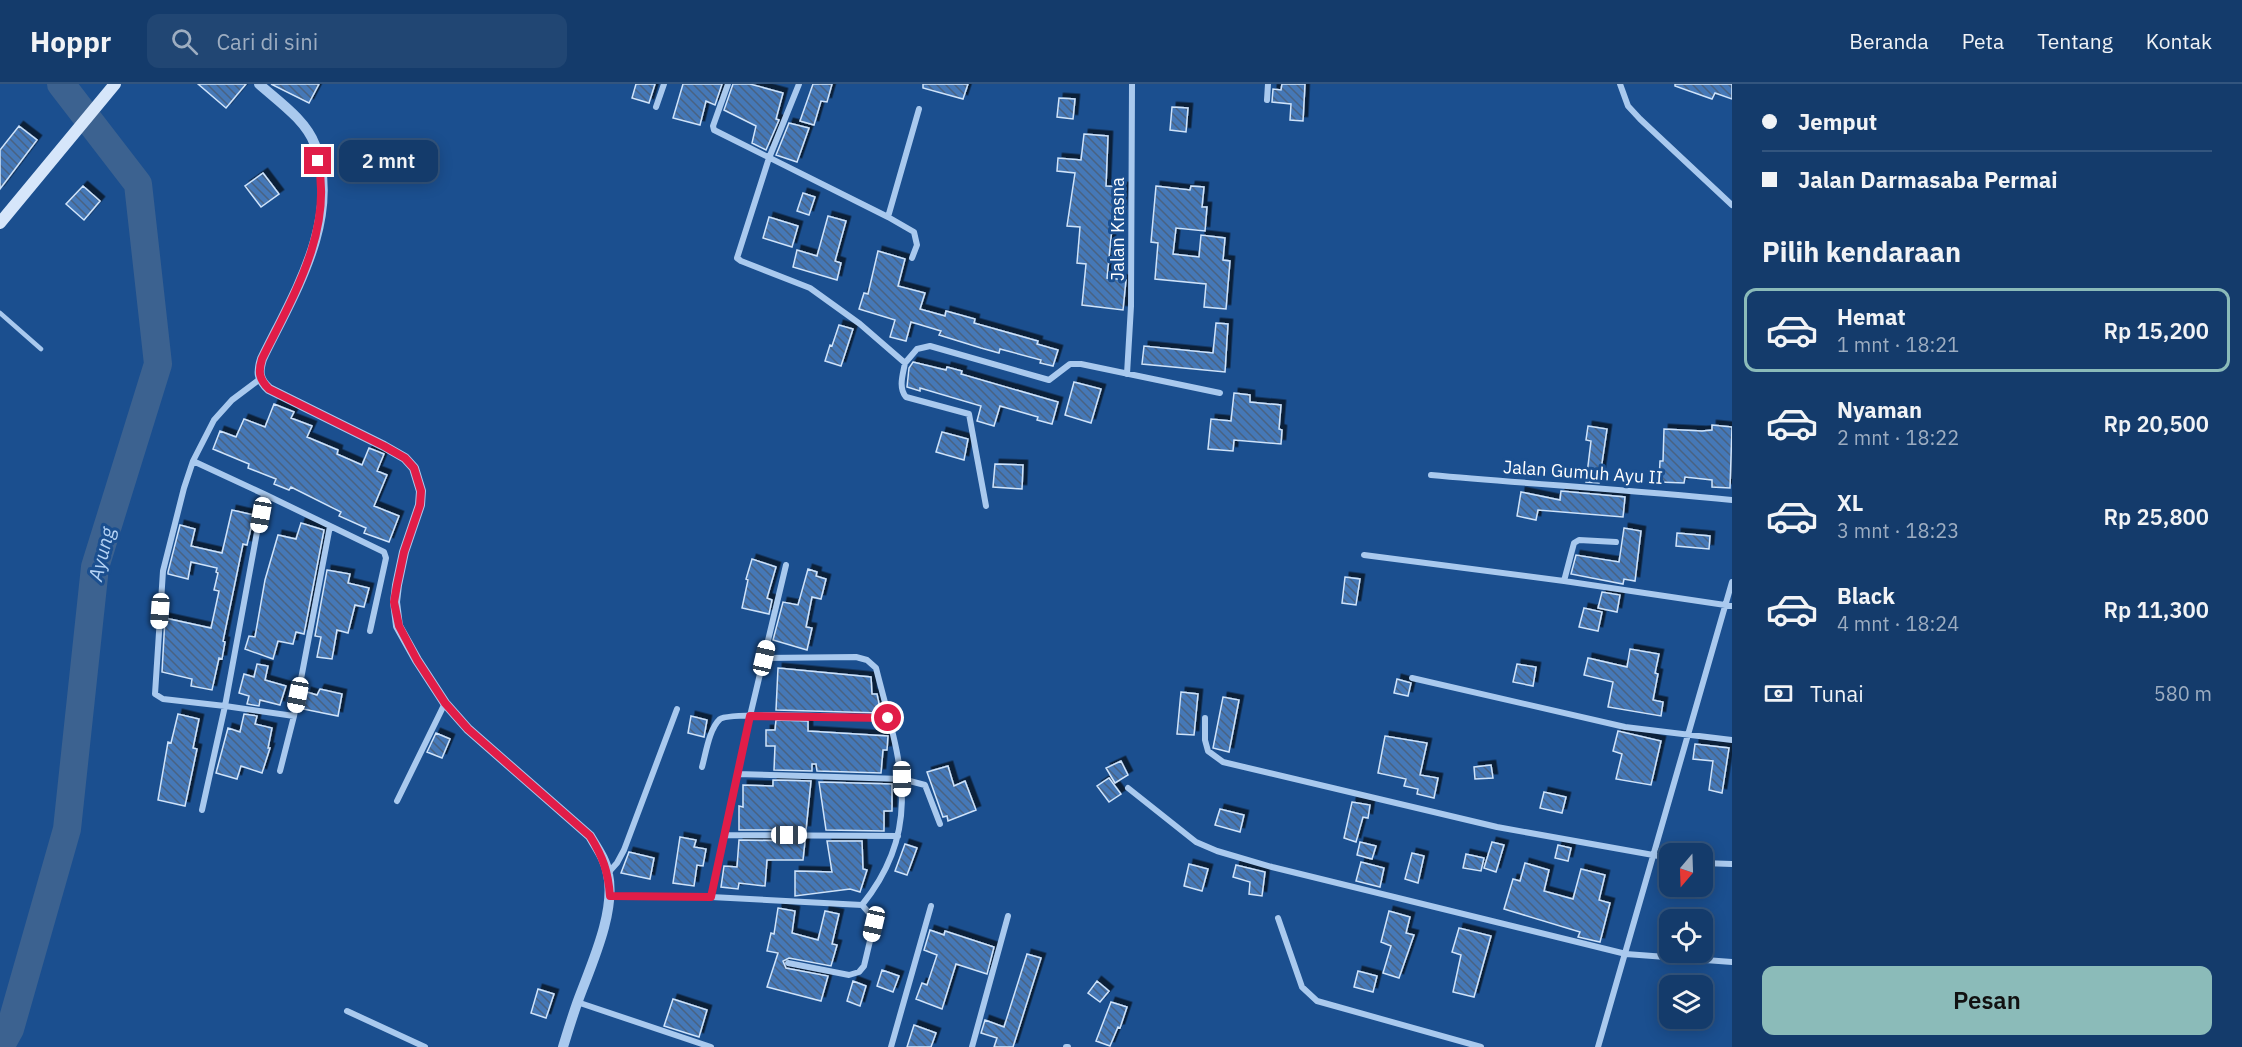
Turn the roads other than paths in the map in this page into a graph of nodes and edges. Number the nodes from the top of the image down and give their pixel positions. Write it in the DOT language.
graph roads {
  1 [pos="115,84"];
  2 [pos="259,84"];
  3 [pos="663,84"];
  4 [pos="728,84"];
  5 [pos="799,84"];
  6 [pos="1132,84"];
  7 [pos="1268,84"];
  8 [pos="1620,84"];
  9 [pos="1267,99"];
  10 [pos="656,106"];
  11 [pos="919,109"];
  12 [pos="769,158"];
  13 [pos="1732,205"];
  14 [pos="888,217"];
  15 [pos="0,223"];
  16 [pos="912,258"];
  17 [pos="0,313"];
  18 [pos="41,349"];
  19 [pos="906,363"];
  20 [pos="1127,374"];
  21 [pos="260,379"];
  22 [pos="1220,393"];
  23 [pos="193,461"];
  24 [pos="1431,475"];
  25 [pos="264,494"];
  26 [pos="1732,500"];
  27 [pos="986,506"];
  28 [pos="330,526"];
  29 [pos="1616,542"];
  30 [pos="1364,555"];
  31 [pos="786,565"];
  32 [pos="1564,581"];
  33 [pos="1732,582"];
  34 [pos="1729,605"];
  35 [pos="370,631"];
  36 [pos="764,658"];
  37 [pos="1412,678"];
  38 [pos="445,703"];
  39 [pos="225,706"];
  40 [pos="677,709"];
  41 [pos="294,716"];
  42 [pos="750,716"];
  43 [pos="888,718"];
  44 [pos="1205,718"];
  45 [pos="1687,734"];
  46 [pos="1732,740"];
  47 [pos="702,767"];
  48 [pos="280,771"];
  49 [pos="737,774"];
  50 [pos="902,779"];
  51 [pos="1128,788"];
  52 [pos="397,801"];
  53 [pos="202,810"];
  54 [pos="940,824"];
  55 [pos="724,835"];
  56 [pos="898,836"];
  57 [pos="1655,856"];
  58 [pos="1659,857"];
  59 [pos="1713,863"];
  60 [pos="1732,864"];
  61 [pos="608,873"];
  62 [pos="610,896"];
  63 [pos="711,897"];
  64 [pos="862,905"];
  65 [pos="931,906"];
  66 [pos="1008,916"];
  67 [pos="1278,918"];
  68 [pos="1626,954"];
  69 [pos="1732,962"];
  70 [pos="788,963"];
  71 [pos="577,1002"];
  72 [pos="347,1011"];
  73 [pos="425,1047"];
  74 [pos="563,1047"];
  75 [pos="711,1047"];
  76 [pos="891,1047"];
  77 [pos="972,1047"];
  78 [pos="1481,1047"];
  79 [pos="1598,1047"];
  1 -- 15 [label="main road"];
  2 -- 21 [label="street"];
  3 -- 10 [label="street"];
  4 -- 12 [label="street"];
  5 -- 12 [label="street"];
  6 -- 20 [label="street, Jalan Krasna"];
  7 -- 9 [label="street"];
  8 -- 13 [label="street"];
  11 -- 14 [label="street"];
  12 -- 14 [label="street"];
  12 -- 19 [label="street"];
  14 -- 16 [label="street"];
  17 -- 18 [label="lane"];
  19 -- 20 [label="street"];
  19 -- 27 [label="street"];
  20 -- 22 [label="street"];
  21 -- 23 [label="street"];
  21 -- 38 [label="street"];
  23 -- 25 [label="street"];
  23 -- 39 [label="street"];
  24 -- 26 [label="street, Jalan Gumuh Ayu II"];
  25 -- 28 [label="street"];
  25 -- 39 [label="street"];
  28 -- 35 [label="street"];
  28 -- 41 [label="street"];
  29 -- 32 [label="street"];
  30 -- 32 [label="street"];
  31 -- 36 [label="street"];
  32 -- 34 [label="street"];
  33 -- 34 [label="street"];
  34 -- 45 [label="street"];
  36 -- 42 [label="street"];
  36 -- 43 [label="street"];
  37 -- 45 [label="street"];
  38 -- 52 [label="street"];
  38 -- 61 [label="street"];
  39 -- 41 [label="street"];
  39 -- 53 [label="street"];
  40 -- 61 [label="street"];
  41 -- 48 [label="street"];
  42 -- 43 [label="street"];
  42 -- 47 [label="street"];
  42 -- 49 [label="street"];
  43 -- 50 [label="street"];
  44 -- 57 [label="street"];
  45 -- 46 [label="street"];
  45 -- 57 [label="street"];
  49 -- 50 [label="street"];
  49 -- 55 [label="street"];
  50 -- 54 [label="street"];
  50 -- 56 [label="street"];
  51 -- 68 [label="street"];
  55 -- 56 [label="street"];
  55 -- 63 [label="street"];
  56 -- 64 [label="street"];
  57 -- 58 [label="street"];
  57 -- 68 [label="street"];
  59 -- 60 [label="street"];
  61 -- 62 [label="street"];
  62 -- 63 [label="street"];
  62 -- 71 [label="street"];
  63 -- 64 [label="street"];
  64 -- 70 [label="street"];
  65 -- 76 [label="street"];
  66 -- 77 [label="street"];
  67 -- 78 [label="street"];
  68 -- 69 [label="street"];
  68 -- 79 [label="street"];
  71 -- 74 [label="street"];
  71 -- 75 [label="street"];
  72 -- 73 [label="street"];
}
